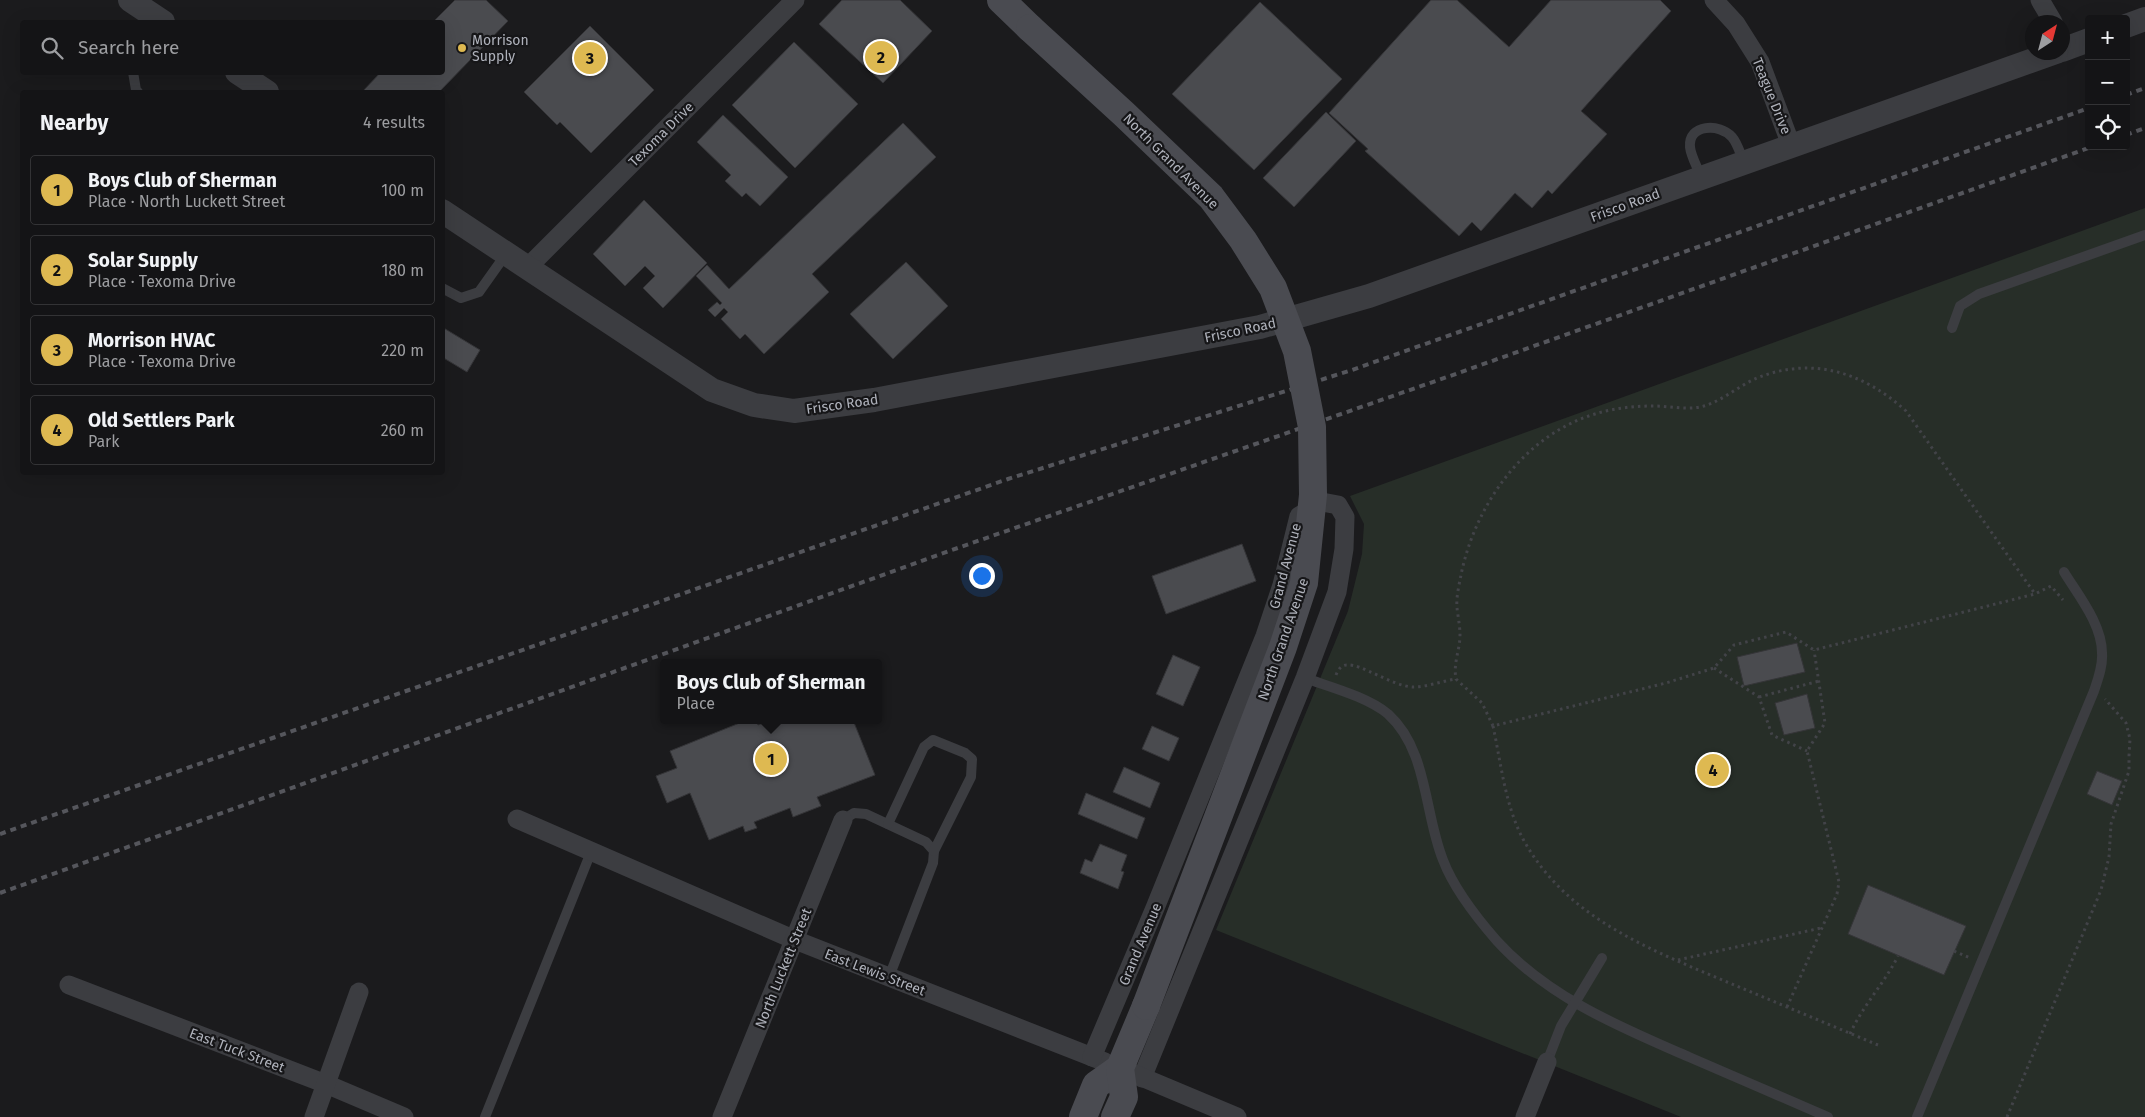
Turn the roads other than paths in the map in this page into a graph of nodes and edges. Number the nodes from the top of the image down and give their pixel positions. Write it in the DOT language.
graph roads {
  1 [pos="130,0"];
  2 [pos="795,0"];
  3 [pos="1001,0"];
  4 [pos="1714,0"];
  5 [pos="2040,0"];
  6 [pos="2049,15"];
  7 [pos="2145,19"];
  8 [pos="156,20"];
  9 [pos="2130,25"];
  10 [pos="2028,60"];
  11 [pos="134,75"];
  12 [pos="242,75"];
  13 [pos="136,90"];
  14 [pos="264,90"];
  15 [pos="1791,145"];
  16 [pos="1744,162"];
  17 [pos="1701,177"];
  18 [pos="445,213"];
  19 [pos="2145,236"];
  20 [pos="506,254"];
  21 [pos="527,268"];
  22 [pos="445,290"];
  23 [pos="1952,328"];
  24 [pos="2064,572"];
  25 [pos="1305,678"];
  26 [pos="517,819"];
  27 [pos="843,820"];
  28 [pos="888,824"];
  29 [pos="934,851"];
  30 [pos="591,852"];
  31 [pos="795,940"];
  32 [pos="1602,958"];
  33 [pos="888,977"];
  34 [pos="69,985"];
  35 [pos="359,992"];
  36 [pos="1574,1003"];
  37 [pos="1092,1057"];
  38 [pos="1547,1062"];
  39 [pos="1131,1073"];
  40 [pos="326,1084"];
  41 [pos="314,1117"];
  42 [pos="404,1117"];
  43 [pos="485,1117"];
  44 [pos="722,1117"];
  45 [pos="1083,1117"];
  46 [pos="1115,1117"];
  47 [pos="1237,1117"];
  48 [pos="1525,1117"];
  49 [pos="1828,1117"];
  50 [pos="1916,1117"];
  1 -- 8 [label="street"];
  2 -- 21 [label="street, Texoma Drive"];
  3 -- 39 [label="main road, North Grand Avenue, bridge"];
  4 -- 15 [label="street, Teague Drive"];
  5 -- 6 [label="street"];
  7 -- 9 [label="street"];
  10 -- 15 [label="street, Frisco Road"];
  11 -- 13 [label="lane"];
  12 -- 14 [label="street"];
  15 -- 16 [label="street, Frisco Road"];
  16 -- 17 [label="street, Frisco Road"];
  16 -- 17 [label="lane"];
  17 -- 21 [label="street, Frisco Road"];
  18 -- 20 [label="street, Frisco Road"];
  19 -- 23 [label="lane"];
  20 -- 21 [label="street, Frisco Road"];
  20 -- 22 [label="lane"];
  24 -- 50 [label="lane"];
  25 -- 36 [label="lane"];
  25 -- 37 [label="street, Grand Avenue"];
  25 -- 39 [label="street, Grand Avenue"];
  26 -- 30 [label="street, East Lewis Street"];
  27 -- 28 [label="lane"];
  27 -- 31 [label="street, North Luckett Street"];
  28 -- 29 [label="lane"];
  28 -- 29 [label="lane"];
  29 -- 33 [label="lane"];
  30 -- 31 [label="street, East Lewis Street"];
  30 -- 43 [label="lane"];
  31 -- 33 [label="street, East Lewis Street"];
  31 -- 44 [label="street, North Luckett Street"];
  32 -- 36 [label="lane"];
  33 -- 37 [label="street, East Lewis Street"];
  34 -- 40 [label="street, East Tuck Street"];
  35 -- 40 [label="street"];
  36 -- 38 [label="lane"];
  36 -- 49 [label="lane"];
  37 -- 39 [label="street, East Lewis Street"];
  38 -- 48 [label="street"];
  39 -- 45 [label="main road"];
  39 -- 46 [label="main road"];
  39 -- 47 [label="street, East Lewis Street"];
  40 -- 41 [label="street"];
  40 -- 42 [label="street, East Tuck Street"];
}
